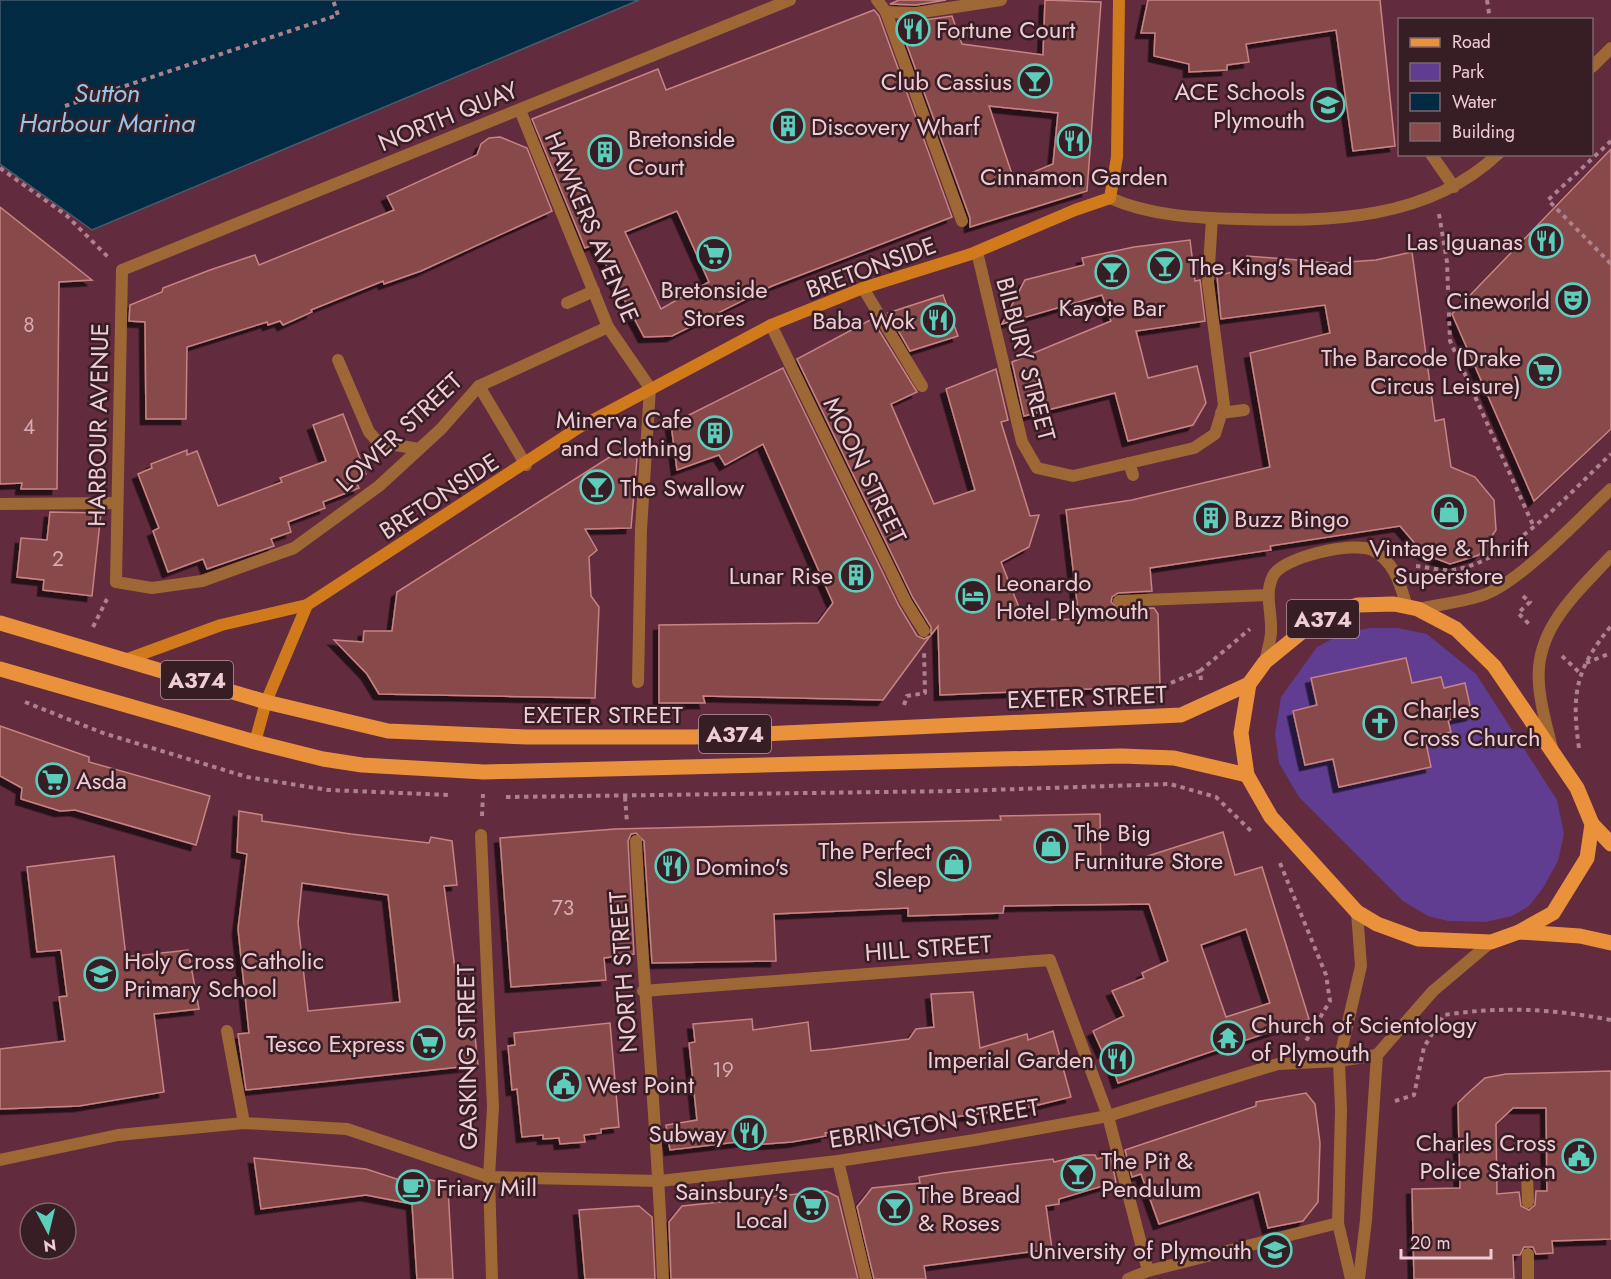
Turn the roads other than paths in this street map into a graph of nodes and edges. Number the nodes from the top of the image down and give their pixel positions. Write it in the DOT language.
graph roads {
  1 [pos="790,0"];
  2 [pos="877,0"];
  3 [pos="1001,0"];
  4 [pos="1119,0"];
  5 [pos="886,12"];
  6 [pos="1611,48"];
  7 [pos="1593,66"];
  8 [pos="520,110"];
  9 [pos="1432,156"];
  10 [pos="1496,156"];
  11 [pos="1454,187"];
  12 [pos="1110,198"];
  13 [pos="1212,218"];
  14 [pos="962,220"];
  15 [pos="976,252"];
  16 [pos="122,270"];
  17 [pos="863,288"];
  18 [pos="594,291"];
  19 [pos="567,303"];
  20 [pos="771,325"];
  21 [pos="608,327"];
  22 [pos="338,360"];
  23 [pos="479,386"];
  24 [pos="922,386"];
  25 [pos="650,388"];
  26 [pos="1244,410"];
  27 [pos="1221,413"];
  28 [pos="418,449"];
  29 [pos="526,465"];
  30 [pos="1611,489"];
  31 [pos="117,503"];
  32 [pos="0,504"];
  33 [pos="1611,556"];
  34 [pos="116,582"];
  35 [pos="1268,595"];
  36 [pos="1119,601"];
  37 [pos="307,605"];
  38 [pos="1413,608"];
  39 [pos="0,623"];
  40 [pos="924,631"];
  41 [pos="128,659"];
  42 [pos="1265,662"];
  43 [pos="0,669"];
  44 [pos="635,682"];
  45 [pos="1249,684"];
  46 [pos="266,702"];
  47 [pos="255,742"];
  48 [pos="1552,748"];
  49 [pos="1247,775"];
  50 [pos="1592,824"];
  51 [pos="481,835"];
  52 [pos="636,842"];
  53 [pos="1611,844"];
  54 [pos="1357,912"];
  55 [pos="1520,932"];
  56 [pos="1491,942"];
  57 [pos="1611,943"];
  58 [pos="643,991"];
  59 [pos="227,1031"];
  60 [pos="1377,1055"];
  61 [pos="1339,1061"];
  62 [pos="1108,1116"];
  63 [pos="244,1123"];
  64 [pos="0,1160"];
  65 [pos="838,1161"];
  66 [pos="1527,1175"];
  67 [pos="489,1177"];
  68 [pos="660,1181"];
  69 [pos="1528,1202"];
  70 [pos="1338,1223"];
  71 [pos="1528,1254"];
  72 [pos="1148,1271"];
  73 [pos="492,1279"];
  74 [pos="663,1279"];
  75 [pos="866,1279"];
  76 [pos="1128,1279"];
  77 [pos="1351,1279"];
  78 [pos="1359,1279"];
  79 [pos="1528,1279"];
  1 -- 8 [label="street, NORTH QUAY"];
  2 -- 5 [label="street"];
  3 -- 5 [label="street"];
  4 -- 12 [label="main road"];
  5 -- 14 [label="street"];
  6 -- 7 [label="street"];
  8 -- 16 [label="street, NORTH QUAY"];
  8 -- 18 [label="street, HAWKERS AVENUE"];
  9 -- 11 [label="street"];
  10 -- 11 [label="street"];
  11 -- 13 [label="street"];
  12 -- 13 [label="street"];
  12 -- 15 [label="main road, BRETONSIDE"];
  13 -- 27 [label="street, BILBURY STREET"];
  15 -- 17 [label="main road, BRETONSIDE"];
  15 -- 27 [label="street, BILBURY STREET"];
  16 -- 31 [label="street, HARBOUR AVENUE"];
  17 -- 20 [label="main road, BRETONSIDE"];
  17 -- 24 [label="street"];
  18 -- 19 [label="street"];
  18 -- 21 [label="street, HAWKERS AVENUE"];
  20 -- 25 [label="main road, BRETONSIDE"];
  20 -- 40 [label="street, MOON STREET"];
  21 -- 23 [label="street, LOWER STREET"];
  21 -- 25 [label="street, HAWKERS AVENUE"];
  22 -- 28 [label="street"];
  23 -- 28 [label="street, LOWER STREET"];
  23 -- 29 [label="street"];
  25 -- 29 [label="main road, BRETONSIDE"];
  25 -- 44 [label="street"];
  26 -- 27 [label="street"];
  28 -- 34 [label="street, LOWER STREET"];
  29 -- 37 [label="main road, BRETONSIDE"];
  30 -- 38 [label="street"];
  31 -- 32 [label="street"];
  31 -- 34 [label="street, HARBOUR AVENUE"];
  33 -- 48 [label="street"];
  35 -- 36 [label="street"];
  35 -- 38 [label="street"];
  35 -- 42 [label="street"];
  37 -- 41 [label="main road, BRETONSIDE"];
  37 -- 46 [label="main road"];
  38 -- 42 [label="main road, A374"];
  38 -- 48 [label="main road, A374"];
  39 -- 41 [label="main road, EXETER STREET / A374"];
  41 -- 46 [label="main road, EXETER STREET / A374"];
  42 -- 45 [label="main road, A374"];
  43 -- 47 [label="main road, A374"];
  45 -- 46 [label="main road, EXETER STREET / A374"];
  45 -- 49 [label="main road, A374"];
  46 -- 47 [label="main road"];
  47 -- 49 [label="main road, A374"];
  48 -- 50 [label="main road, A374"];
  49 -- 54 [label="main road, A374"];
  50 -- 53 [label="main road, A374"];
  50 -- 55 [label="main road, A374"];
  51 -- 67 [label="street, GASKING STREET"];
  52 -- 58 [label="street, NORTH STREET"];
  54 -- 56 [label="main road, A374"];
  54 -- 61 [label="street"];
  55 -- 56 [label="main road, A374"];
  55 -- 57 [label="main road, A374"];
  56 -- 60 [label="street"];
  58 -- 62 [label="street, HILL STREET"];
  58 -- 68 [label="street, NORTH STREET"];
  59 -- 63 [label="street"];
  60 -- 61 [label="street, EBRINGTON STREET"];
  60 -- 78 [label="street"];
  61 -- 62 [label="street, EBRINGTON STREET"];
  61 -- 70 [label="street"];
  62 -- 65 [label="street, EBRINGTON STREET"];
  62 -- 72 [label="street"];
  63 -- 64 [label="street, EBRINGTON STREET"];
  63 -- 67 [label="street, EBRINGTON STREET"];
  65 -- 68 [label="street, EBRINGTON STREET"];
  65 -- 75 [label="street"];
  66 -- 69 [label="street"];
  67 -- 68 [label="street, EBRINGTON STREET"];
  67 -- 73 [label="street, GASKING STREET"];
  68 -- 74 [label="street, NORTH STREET"];
  70 -- 72 [label="street"];
  70 -- 77 [label="street"];
  71 -- 79 [label="street"];
  72 -- 76 [label="street"];
}
